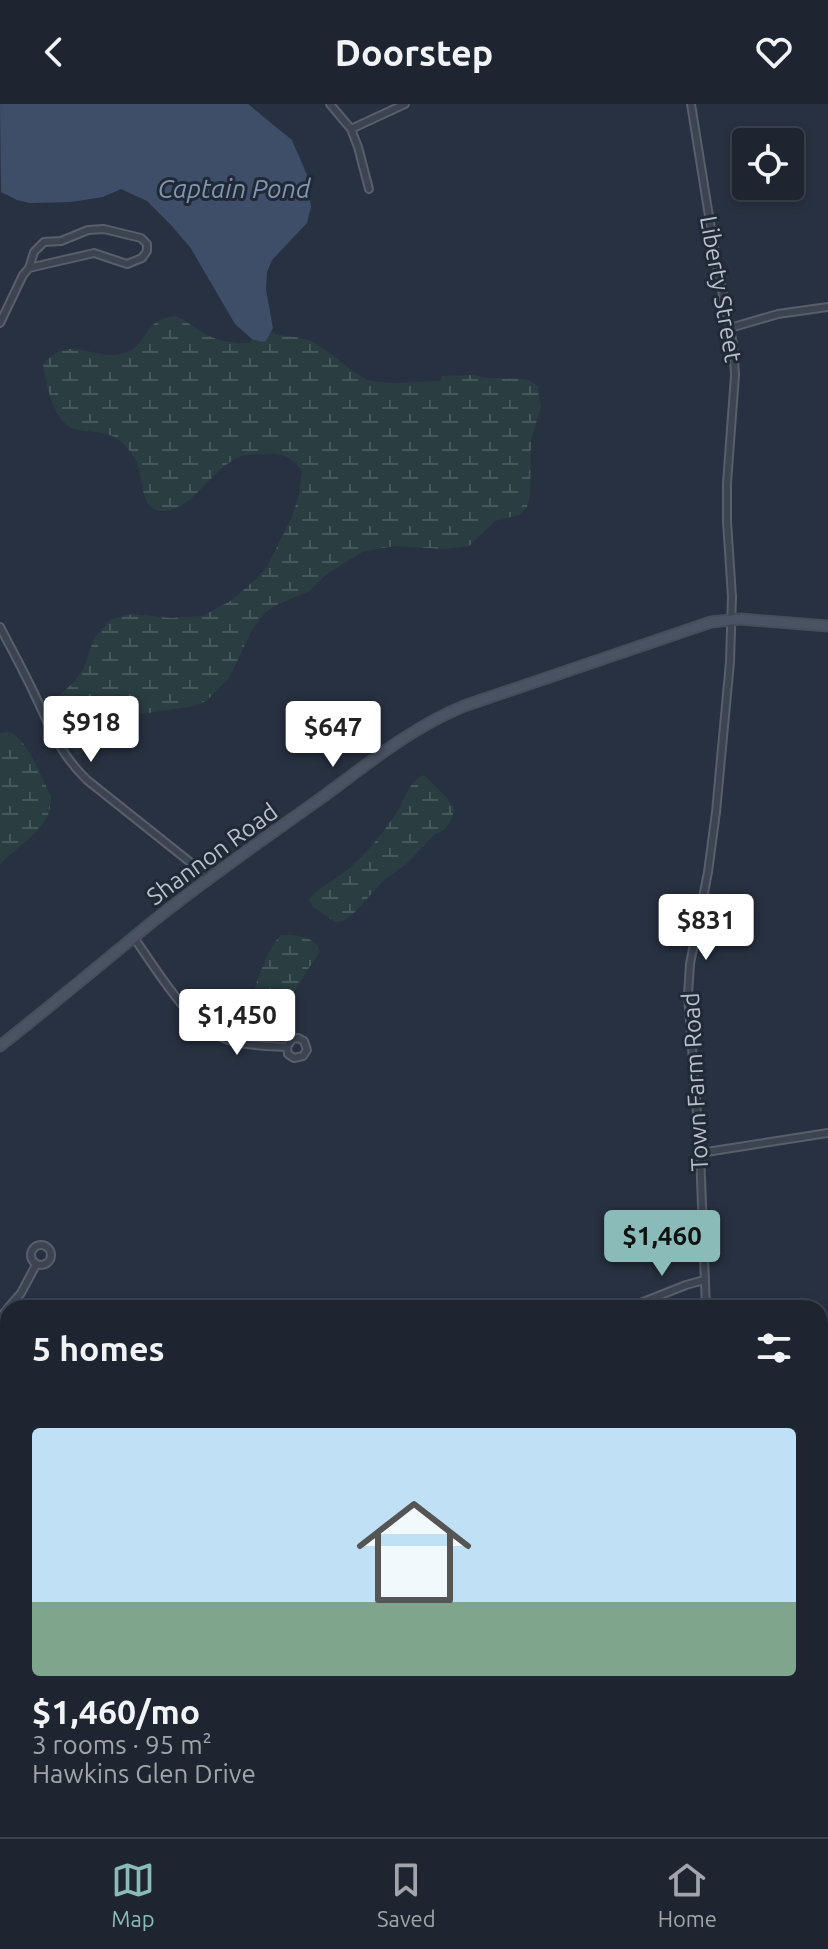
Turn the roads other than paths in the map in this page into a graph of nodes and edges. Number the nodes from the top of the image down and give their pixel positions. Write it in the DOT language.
graph roads {
  1 [pos="330,104"];
  2 [pos="405,104"];
  3 [pos="691,104"];
  4 [pos="351,129"];
  5 [pos="369,189"];
  6 [pos="29,268"];
  7 [pos="828,307"];
  8 [pos="0,323"];
  9 [pos="730,328"];
  10 [pos="731,619"];
  11 [pos="828,626"];
  12 [pos="0,627"];
  13 [pos="210,878"];
  14 [pos="134,938"];
  15 [pos="0,1046"];
  16 [pos="287,1047"];
  17 [pos="828,1133"];
  18 [pos="700,1153"];
  19 [pos="36,1265"];
  20 [pos="704,1280"];
  21 [pos="15,1300"];
  22 [pos="648,1300"];
  23 [pos="705,1300"];
  1 -- 4 [label="street"];
  2 -- 4 [label="street"];
  3 -- 9 [label="street, Liberty Street"];
  4 -- 5 [label="street"];
  6 -- 6 [label="street"];
  6 -- 8 [label="street"];
  7 -- 9 [label="street"];
  9 -- 10 [label="street, Liberty Street"];
  10 -- 11 [label="street, Shannon Road"];
  10 -- 13 [label="street, Shannon Road"];
  10 -- 18 [label="street, Town Farm Road"];
  12 -- 13 [label="street"];
  13 -- 14 [label="street, Shannon Road"];
  14 -- 15 [label="street, Shannon Road"];
  14 -- 16 [label="street"];
  17 -- 18 [label="street"];
  18 -- 20 [label="street, Town Farm Road"];
  19 -- 21 [label="street"];
  20 -- 22 [label="street"];
  20 -- 23 [label="street, Town Farm Road"];
}
